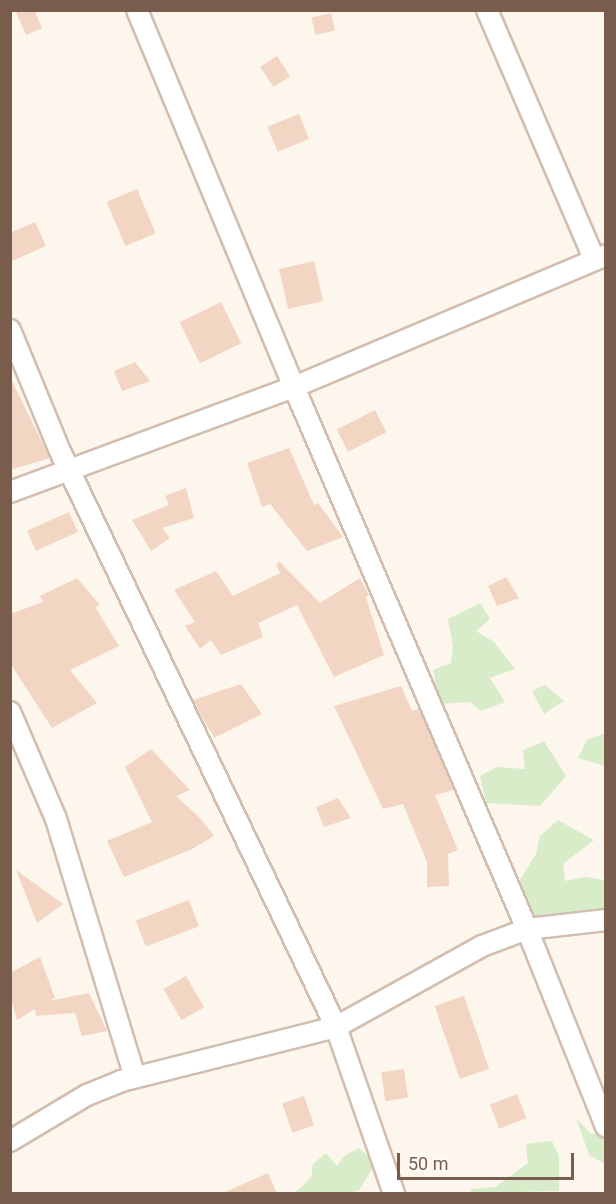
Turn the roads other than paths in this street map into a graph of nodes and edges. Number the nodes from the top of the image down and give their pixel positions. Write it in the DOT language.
graph roads {
  1 [pos="138,10"];
  2 [pos="488,10"];
  3 [pos="600,257"];
  4 [pos="10,330"];
  5 [pos="294,387"];
  6 [pos="70,470"];
  7 [pos="10,492"];
  8 [pos="10,712"];
  9 [pos="606,920"];
  10 [pos="527,929"];
  11 [pos="336,1028"];
  12 [pos="135,1077"];
  13 [pos="606,1127"];
  14 [pos="10,1141"];
  15 [pos="394,1194"];
  1 -- 5 [label="street"];
  2 -- 3 [label="street"];
  3 -- 5 [label="street"];
  4 -- 6 [label="street"];
  5 -- 6 [label="street"];
  5 -- 10 [label="street"];
  6 -- 7 [label="street"];
  6 -- 11 [label="street"];
  8 -- 12 [label="street"];
  9 -- 10 [label="street"];
  10 -- 11 [label="street"];
  10 -- 13 [label="street"];
  11 -- 12 [label="street"];
  11 -- 15 [label="street"];
  12 -- 14 [label="street"];
}
